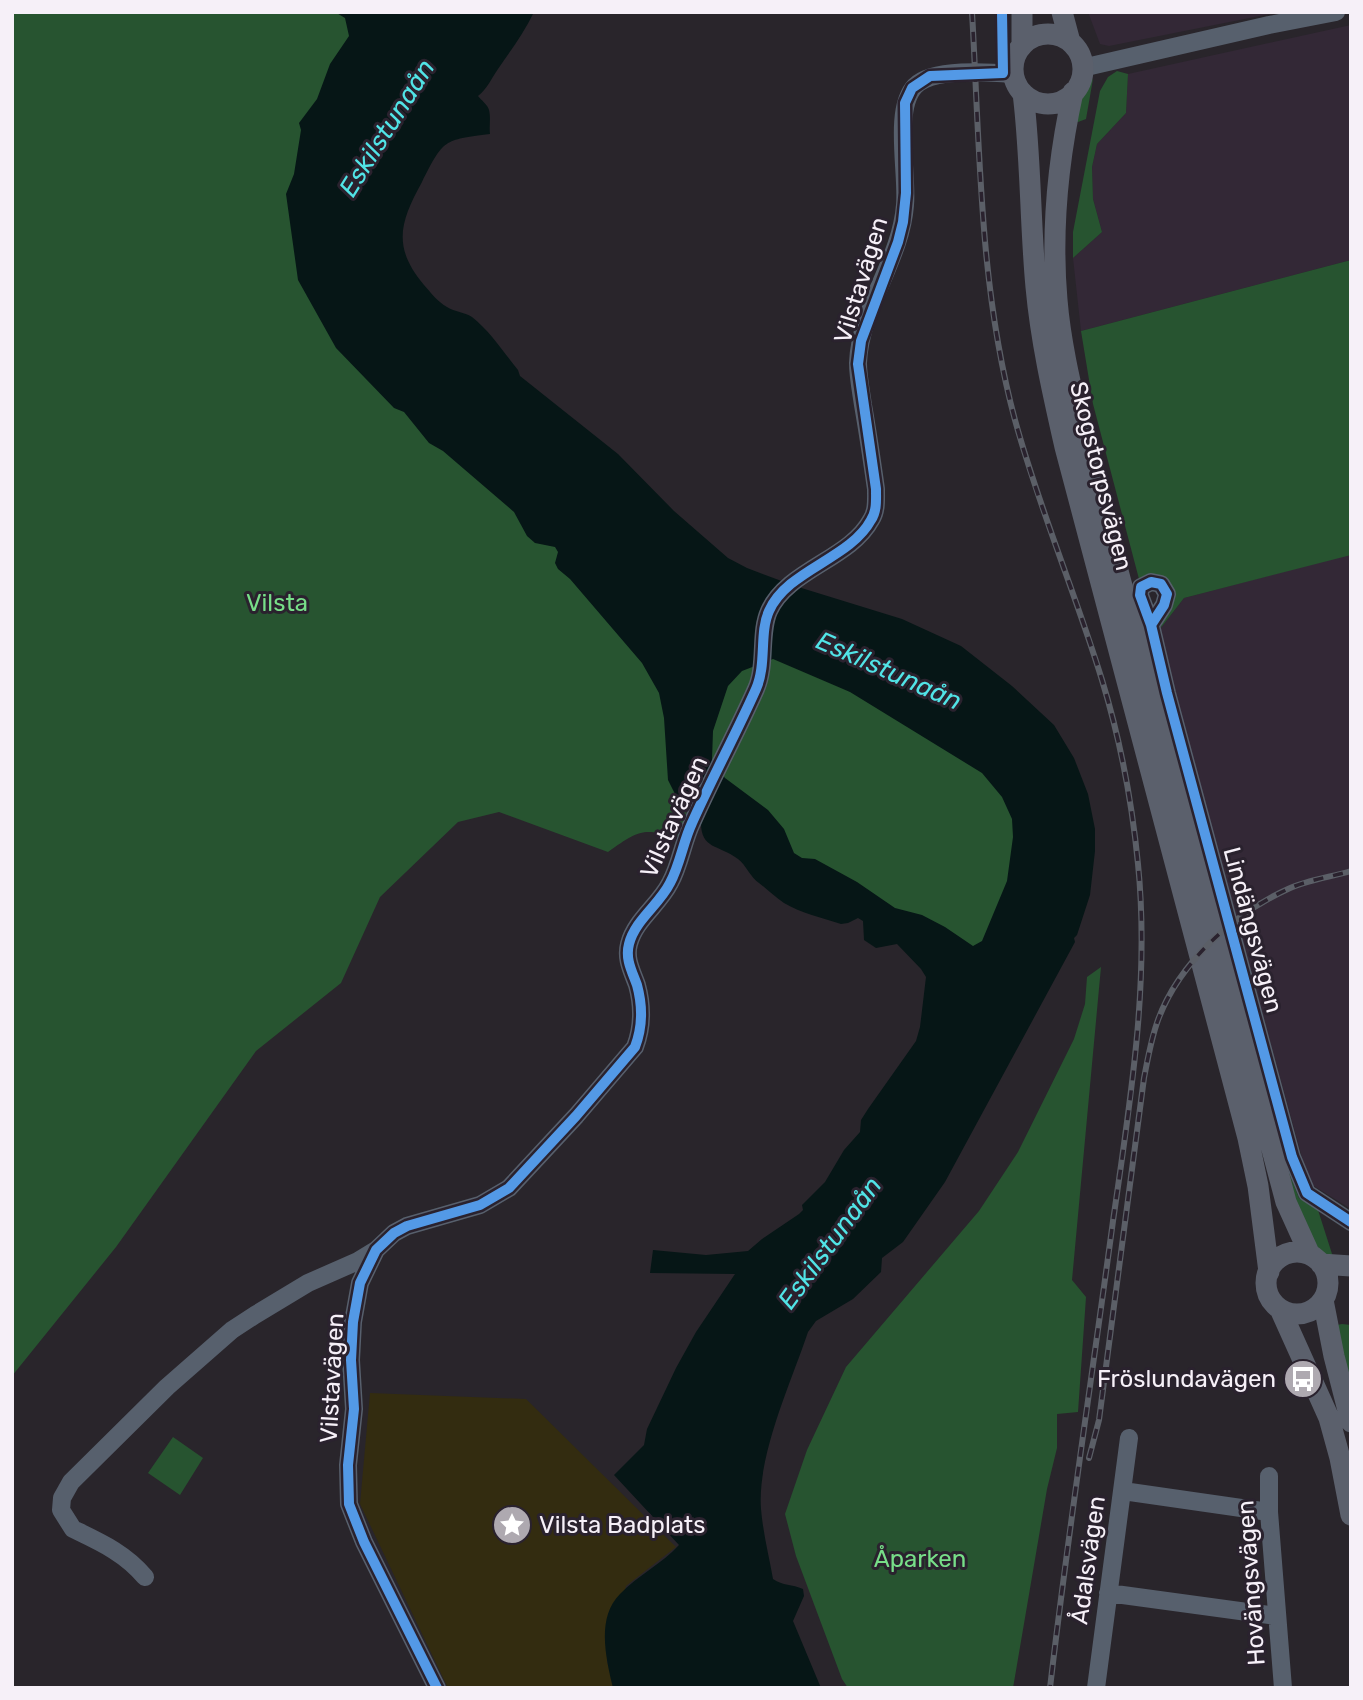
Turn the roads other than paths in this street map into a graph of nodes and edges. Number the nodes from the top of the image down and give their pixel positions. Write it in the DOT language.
graph roads {
  1 [pos="1022,12"];
  2 [pos="1062,12"];
  3 [pos="1336,12"];
  4 [pos="1070,42"];
  5 [pos="1022,45"];
  6 [pos="1082,68"];
  7 [pos="1013,74"];
  8 [pos="1073,92"];
  9 [pos="1023,93"];
  10 [pos="1151,625"];
  11 [pos="1351,1222"];
  12 [pos="376,1250"];
  13 [pos="1316,1259"];
  14 [pos="1351,1266"];
  15 [pos="1269,1272"];
  16 [pos="1351,1276"];
  17 [pos="1325,1294"];
  18 [pos="1280,1309"];
  19 [pos="1351,1422"];
  20 [pos="1129,1438"];
  21 [pos="1269,1476"];
  22 [pos="1123,1491"];
  23 [pos="1269,1512"];
  24 [pos="1351,1515"];
  25 [pos="145,1577"];
  26 [pos="1108,1593"];
  27 [pos="1277,1616"];
  28 [pos="437,1688"];
  29 [pos="1096,1688"];
  30 [pos="1283,1688"];
  1 -- 5 [label="main road"];
  2 -- 4 [label="main road"];
  3 -- 6 [label="street"];
  4 -- 5 [label="main road"];
  4 -- 6 [label="main road"];
  5 -- 7 [label="main road"];
  6 -- 8 [label="main road"];
  7 -- 9 [label="main road"];
  7 -- 12 [label="street, Vilstavägen"];
  8 -- 9 [label="main road"];
  8 -- 13 [label="main road, Skogstorpsvägen"];
  9 -- 15 [label="main road, Skogstorpsvägen"];
  10 -- 11 [label="street, Lindängsvägen"];
  12 -- 25 [label="street"];
  12 -- 28 [label="street, Vilstavägen"];
  13 -- 14 [label="main road"];
  13 -- 15 [label="main road"];
  13 -- 17 [label="main road"];
  15 -- 18 [label="main road"];
  16 -- 17 [label="main road"];
  17 -- 18 [label="main road"];
  17 -- 19 [label="main road"];
  18 -- 24 [label="main road"];
  20 -- 22 [label="street, Ådalsvägen"];
  21 -- 23 [label="street, Hovängsvägen"];
  22 -- 23 [label="street"];
  22 -- 26 [label="street, Ådalsvägen"];
  23 -- 27 [label="street, Hovängsvägen"];
  26 -- 27 [label="street"];
  26 -- 29 [label="street, Ådalsvägen"];
  27 -- 30 [label="street, Hovängsvägen"];
}
